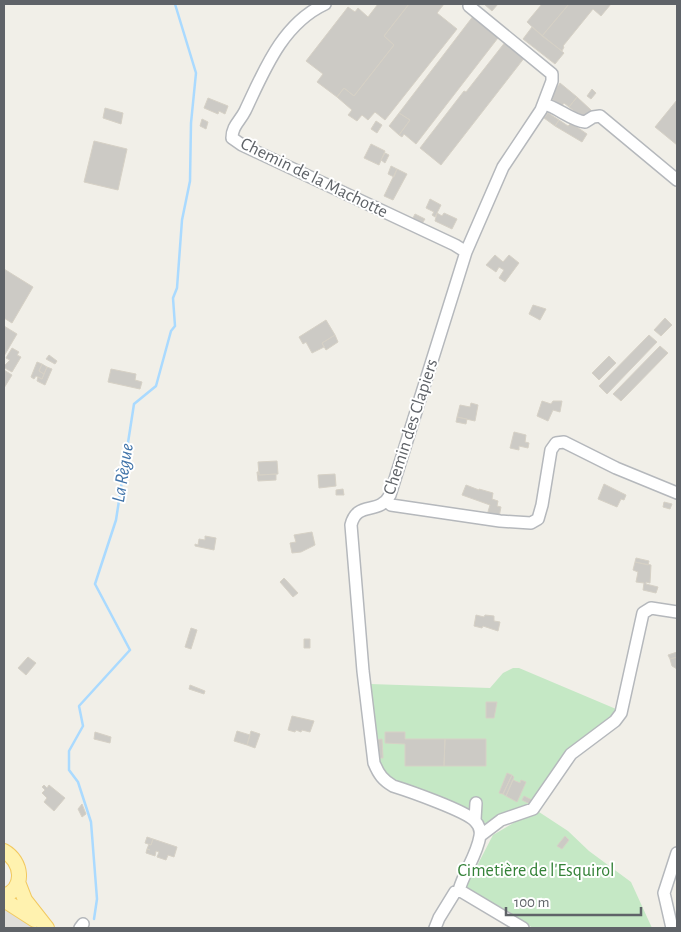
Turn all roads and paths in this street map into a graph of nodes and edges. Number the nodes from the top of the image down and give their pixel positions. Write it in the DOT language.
graph roads {
  1 [pos="325,4"];
  2 [pos="469,6"];
  3 [pos="544,104"];
  4 [pos="677,180"];
  5 [pos="466,252"];
  6 [pos="677,494"];
  7 [pos="387,501"];
  8 [pos="677,612"];
  9 [pos="476,803"];
  10 [pos="475,820"];
  11 [pos="480,836"];
  12 [pos="4,851"];
  13 [pos="677,853"];
  14 [pos="18,882"];
  15 [pos="459,890"];
  16 [pos="4,898"];
  17 [pos="45,927"];
  18 [pos="435,928"];
  19 [pos="523,928"];
  20 [pos="672,928"];
  1 -- 5 [label="street, Chemin de la Machotte"];
  2 -- 3 [label="street, Chemin des Clapiers"];
  3 -- 4 [label="street"];
  3 -- 5 [label="street, Chemin des Clapiers"];
  5 -- 7 [label="street, Chemin des Clapiers"];
  6 -- 7 [label="street"];
  7 -- 10 [label="street, Chemin des Clapiers"];
  8 -- 11 [label="street"];
  9 -- 10 [label="street"];
  10 -- 11 [label="street"];
  11 -- 15 [label="street"];
  12 -- 14 [label="main road"];
  13 -- 20 [label="street"];
  14 -- 16 [label="main road"];
  14 -- 17 [label="main road"];
  15 -- 18 [label="street"];
  15 -- 19 [label="street"];
  16 -- 17 [label="main road"];
}
